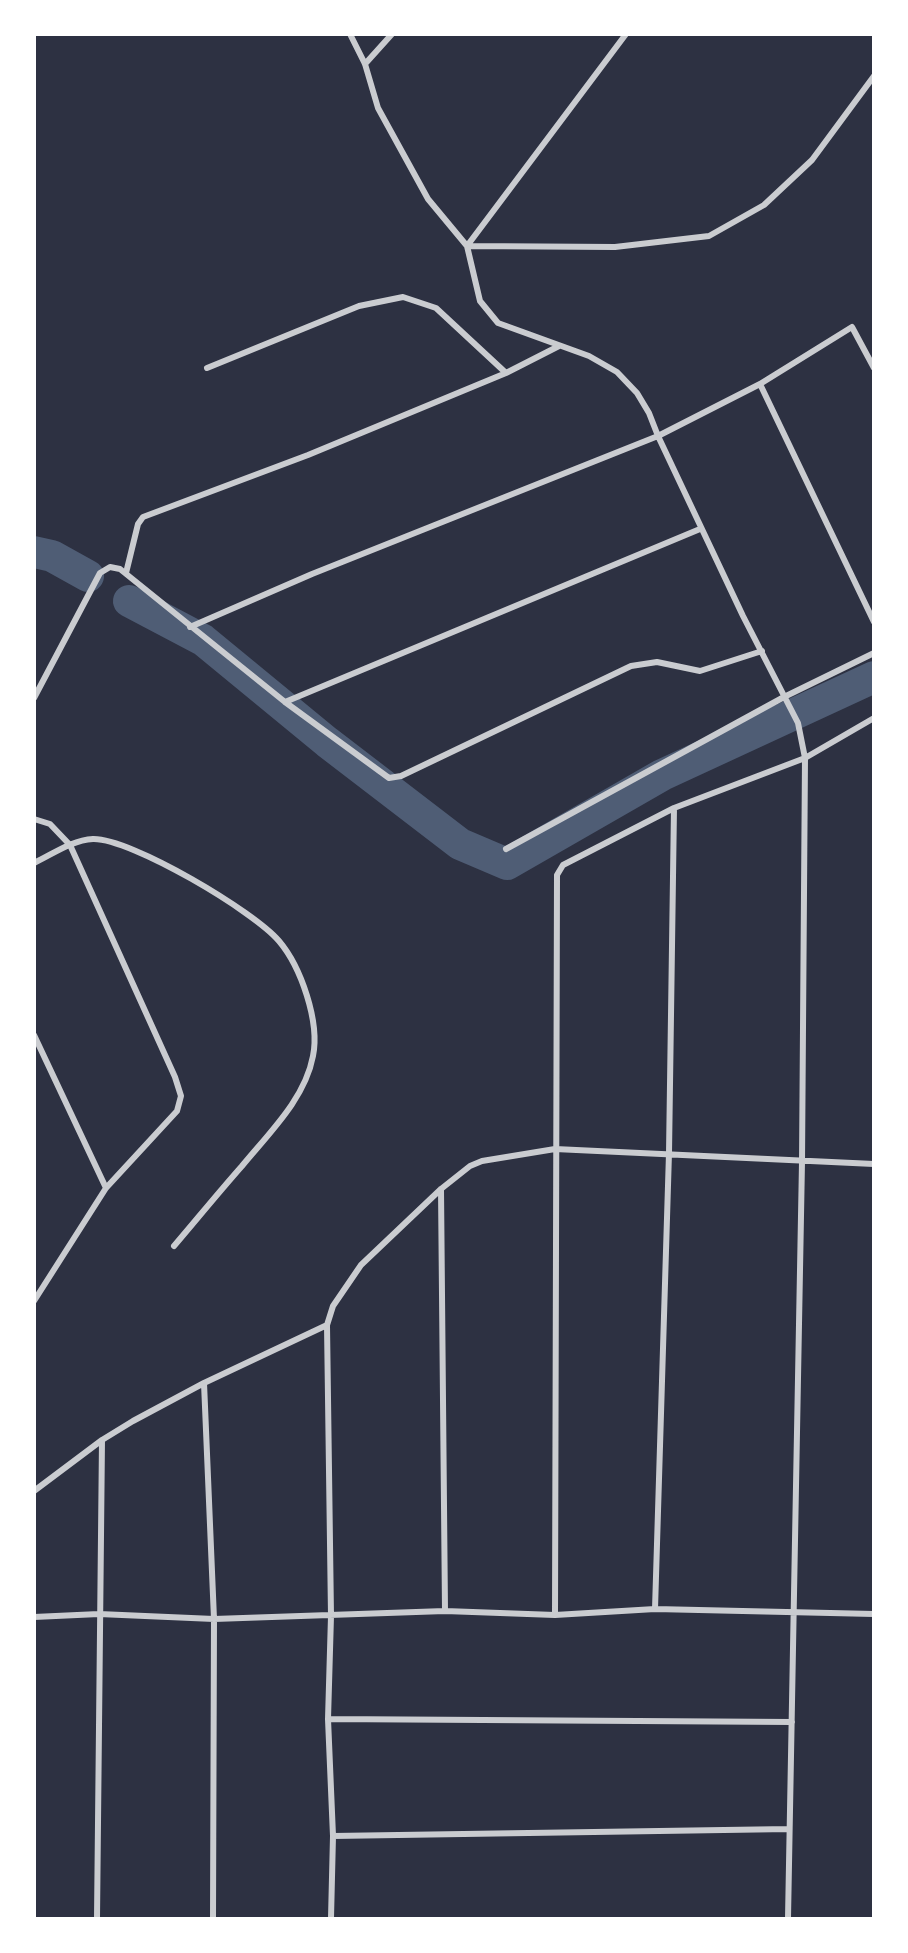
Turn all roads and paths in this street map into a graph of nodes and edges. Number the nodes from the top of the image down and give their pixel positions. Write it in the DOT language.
graph roads {
  1 [pos="350,34"];
  2 [pos="393,34"];
  3 [pos="626,34"];
  4 [pos="365,64"];
  5 [pos="873,76"];
  6 [pos="467,246"];
  7 [pos="559,346"];
  8 [pos="207,368"];
  9 [pos="873,368"];
  10 [pos="506,373"];
  11 [pos="760,384"];
  12 [pos="658,436"];
  13 [pos="700,529"];
  14 [pos="126,573"];
  15 [pos="873,622"];
  16 [pos="190,627"];
  17 [pos="762,651"];
  18 [pos="873,653"];
  19 [pos="784,697"];
  20 [pos="34,698"];
  21 [pos="285,702"];
  22 [pos="872,720"];
  23 [pos="805,758"];
  24 [pos="674,808"];
  25 [pos="34,819"];
  26 [pos="70,845"];
  27 [pos="507,849"];
  28 [pos="34,863"];
  29 [pos="34,1035"];
  30 [pos="555,1149"];
  31 [pos="669,1153"];
  32 [pos="802,1162"];
  33 [pos="873,1164"];
  34 [pos="106,1188"];
  35 [pos="441,1189"];
  36 [pos="174,1246"];
  37 [pos="34,1286"];
  38 [pos="36,1297"];
  39 [pos="327,1325"];
  40 [pos="204,1383"];
  41 [pos="102,1440"];
  42 [pos="34,1491"];
  43 [pos="655,1608"];
  44 [pos="445,1611"];
  45 [pos="795,1613"];
  46 [pos="99,1614"];
  47 [pos="555,1614"];
  48 [pos="873,1614"];
  49 [pos="331,1616"];
  50 [pos="34,1617"];
  51 [pos="214,1619"];
  52 [pos="328,1719"];
  53 [pos="792,1722"];
  54 [pos="789,1829"];
  55 [pos="333,1836"];
  56 [pos="97,1918"];
  57 [pos="213,1918"];
  58 [pos="331,1918"];
  59 [pos="788,1918"];
  1 -- 4 [label="street"];
  2 -- 4 [label="street"];
  3 -- 6 [label="street"];
  4 -- 6 [label="street"];
  5 -- 6 [label="street"];
  6 -- 7 [label="street"];
  7 -- 10 [label="street"];
  7 -- 12 [label="street"];
  8 -- 10 [label="street"];
  9 -- 11 [label="street"];
  10 -- 14 [label="street"];
  11 -- 12 [label="street"];
  11 -- 15 [label="street"];
  12 -- 13 [label="street"];
  12 -- 16 [label="street"];
  13 -- 17 [label="street"];
  13 -- 21 [label="street"];
  14 -- 16 [label="street"];
  14 -- 20 [label="street"];
  16 -- 21 [label="street"];
  17 -- 19 [label="street"];
  17 -- 21 [label="street"];
  18 -- 19 [label="street"];
  19 -- 23 [label="street"];
  19 -- 27 [label="street"];
  22 -- 23 [label="street"];
  23 -- 24 [label="street"];
  23 -- 32 [label="street"];
  24 -- 30 [label="street"];
  24 -- 31 [label="street"];
  25 -- 26 [label="street"];
  26 -- 28 [label="street"];
  26 -- 34 [label="street"];
  26 -- 36 [label="street"];
  29 -- 34 [label="street"];
  30 -- 31 [label="street"];
  30 -- 35 [label="street"];
  30 -- 47 [label="street"];
  31 -- 32 [label="street"];
  31 -- 43 [label="street"];
  32 -- 33 [label="street"];
  32 -- 45 [label="street"];
  34 -- 38 [label="street"];
  35 -- 39 [label="street"];
  35 -- 44 [label="street"];
  37 -- 38 [label="street"];
  39 -- 40 [label="street"];
  39 -- 49 [label="street"];
  40 -- 41 [label="street"];
  40 -- 51 [label="street"];
  41 -- 42 [label="street"];
  41 -- 46 [label="street"];
  43 -- 45 [label="street"];
  43 -- 47 [label="street"];
  44 -- 47 [label="street"];
  44 -- 49 [label="street"];
  45 -- 48 [label="street"];
  45 -- 53 [label="street"];
  46 -- 50 [label="street"];
  46 -- 51 [label="street"];
  46 -- 56 [label="street"];
  49 -- 51 [label="street"];
  49 -- 52 [label="street"];
  51 -- 57 [label="street"];
  52 -- 53 [label="street"];
  52 -- 55 [label="street"];
  53 -- 54 [label="street"];
  54 -- 55 [label="street"];
  54 -- 59 [label="street"];
  55 -- 58 [label="street"];
}
